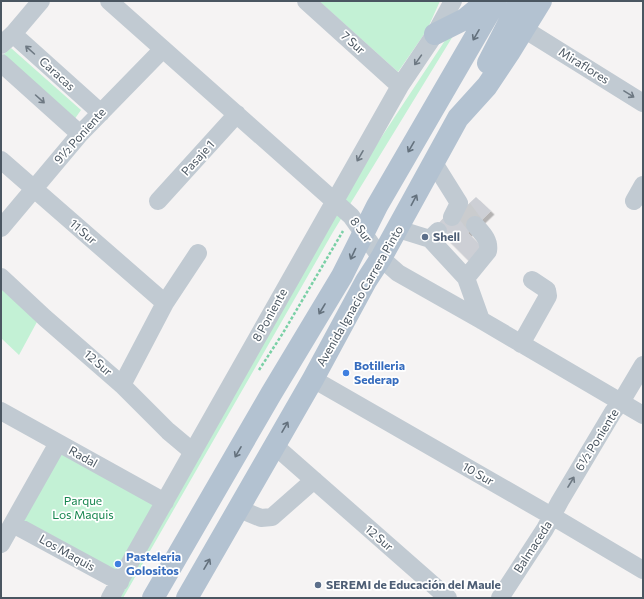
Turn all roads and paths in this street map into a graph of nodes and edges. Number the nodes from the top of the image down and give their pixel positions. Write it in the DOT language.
graph roads {
  1 [pos="41,1"];
  2 [pos="109,1"];
  3 [pos="306,1"];
  4 [pos="453,1"];
  5 [pos="487,1"];
  6 [pos="496,1"];
  7 [pos="520,1"];
  8 [pos="541,1"];
  9 [pos="524,29"];
  10 [pos="435,34"];
  11 [pos="7,40"];
  12 [pos="163,49"];
  13 [pos="1,63"];
  14 [pos="400,86"];
  15 [pos="643,103"];
  16 [pos="101,113"];
  17 [pos="237,114"];
  18 [pos="458,118"];
  19 [pos="80,134"];
  20 [pos="1,160"];
  21 [pos="434,163"];
  22 [pos="643,185"];
  23 [pos="34,189"];
  24 [pos="334,200"];
  25 [pos="158,201"];
  26 [pos="634,201"];
  27 [pos="458,210"];
  28 [pos="357,224"];
  29 [pos="476,225"];
  30 [pos="1,228"];
  31 [pos="398,229"];
  32 [pos="198,253"];
  33 [pos="381,258"];
  34 [pos="1,277"];
  35 [pos="466,278"];
  36 [pos="532,280"];
  37 [pos="165,303"];
  38 [pos="482,320"];
  39 [pos="521,344"];
  40 [pos="643,366"];
  41 [pos="257,373"];
  42 [pos="313,379"];
  43 [pos="122,384"];
  44 [pos="621,402"];
  45 [pos="1,411"];
  46 [pos="643,416"];
  47 [pos="58,443"];
  48 [pos="275,446"];
  49 [pos="193,452"];
  50 [pos="314,480"];
  51 [pos="165,502"];
  52 [pos="239,509"];
  53 [pos="553,517"];
  54 [pos="13,524"];
  55 [pos="1,544"];
  56 [pos="643,570"];
  57 [pos="120,582"];
  58 [pos="110,598"];
  59 [pos="153,598"];
  60 [pos="187,598"];
  61 [pos="448,598"];
  62 [pos="500,598"];
  1 -- 11 [label="street, Caracas"];
  2 -- 12 [label="street, 8 Sur"];
  3 -- 14 [label="street, 7 Sur"];
  4 -- 10 [label="street, 8 Poniente"];
  5 -- 10 [label="main road"];
  6 -- 28 [label="main road, one-way"];
  7 -- 18 [label="main road"];
  8 -- 9 [label="main road, Avenida Ignacio Carrera Pinto"];
  9 -- 15 [label="street, Miraflores, one-way"];
  9 -- 18 [label="main road, Avenida Ignacio Carrera Pinto"];
  10 -- 14 [label="street, 8 Poniente, one-way"];
  16 -- 11 [label="street, Caracas, one-way"];
  12 -- 16 [label="street, 9½ Poniente"];
  12 -- 17 [label="street, 8 Sur"];
  13 -- 19 [label="street, one-way"];
  14 -- 24 [label="street, 8 Poniente, one-way"];
  16 -- 19 [label="street, 9½ Poniente"];
  17 -- 24 [label="street, 8 Sur"];
  17 -- 25 [label="street, Pasaje 1"];
  18 -- 21 [label="main road, Avenida Ignacio Carrera Pinto"];
  19 -- 23 [label="street, 9½ Poniente"];
  20 -- 23 [label="street, 11 Sur"];
  21 -- 27 [label="street"];
  31 -- 21 [label="main road, Avenida Ignacio Carrera Pinto, one-way"];
  22 -- 26 [label="street"];
  23 -- 30 [label="street, 9½ Poniente"];
  23 -- 37 [label="street, 11 Sur"];
  24 -- 28 [label="street, 8 Sur"];
  24 -- 49 [label="street, 8 Poniente"];
  28 -- 33 [label="street, 8 Sur"];
  28 -- 41 [label="path"];
  28 -- 59 [label="main road, one-way"];
  29 -- 35 [label="street"];
  31 -- 33 [label="main road, Avenida Ignacio Carrera Pinto"];
  31 -- 35 [label="street"];
  32 -- 37 [label="street"];
  33 -- 38 [label="street, 8 Sur"];
  33 -- 42 [label="main road, Avenida Ignacio Carrera Pinto"];
  34 -- 43 [label="street, 12 Sur"];
  35 -- 38 [label="street"];
  36 -- 39 [label="street"];
  37 -- 43 [label="street"];
  38 -- 39 [label="street, 8 Sur"];
  39 -- 44 [label="street, 8 Sur"];
  40 -- 44 [label="street, 6½ Poniente"];
  48 -- 42 [label="main road, Avenida Ignacio Carrera Pinto, one-way"];
  42 -- 53 [label="street, 10 Sur"];
  43 -- 49 [label="street, 12 Sur"];
  44 -- 46 [label="street, 8 Sur"];
  53 -- 44 [label="street, 6½ Poniente, one-way"];
  45 -- 47 [label="street, Radal"];
  47 -- 51 [label="street, Radal"];
  47 -- 54 [label="street"];
  48 -- 50 [label="street, 12 Sur"];
  48 -- 52 [label="main road, Avenida Ignacio Carrera Pinto"];
  49 -- 51 [label="street, 8 Poniente"];
  50 -- 52 [label="street"];
  50 -- 61 [label="street, 12 Sur"];
  51 -- 57 [label="street, 8 Poniente"];
  60 -- 52 [label="main road, Avenida Ignacio Carrera Pinto, one-way"];
  53 -- 56 [label="street, 10 Sur"];
  53 -- 62 [label="street, Balmaceda"];
  54 -- 55 [label="street"];
  54 -- 57 [label="street, Los Maquis"];
  57 -- 58 [label="street, 8 Poniente"];
}
